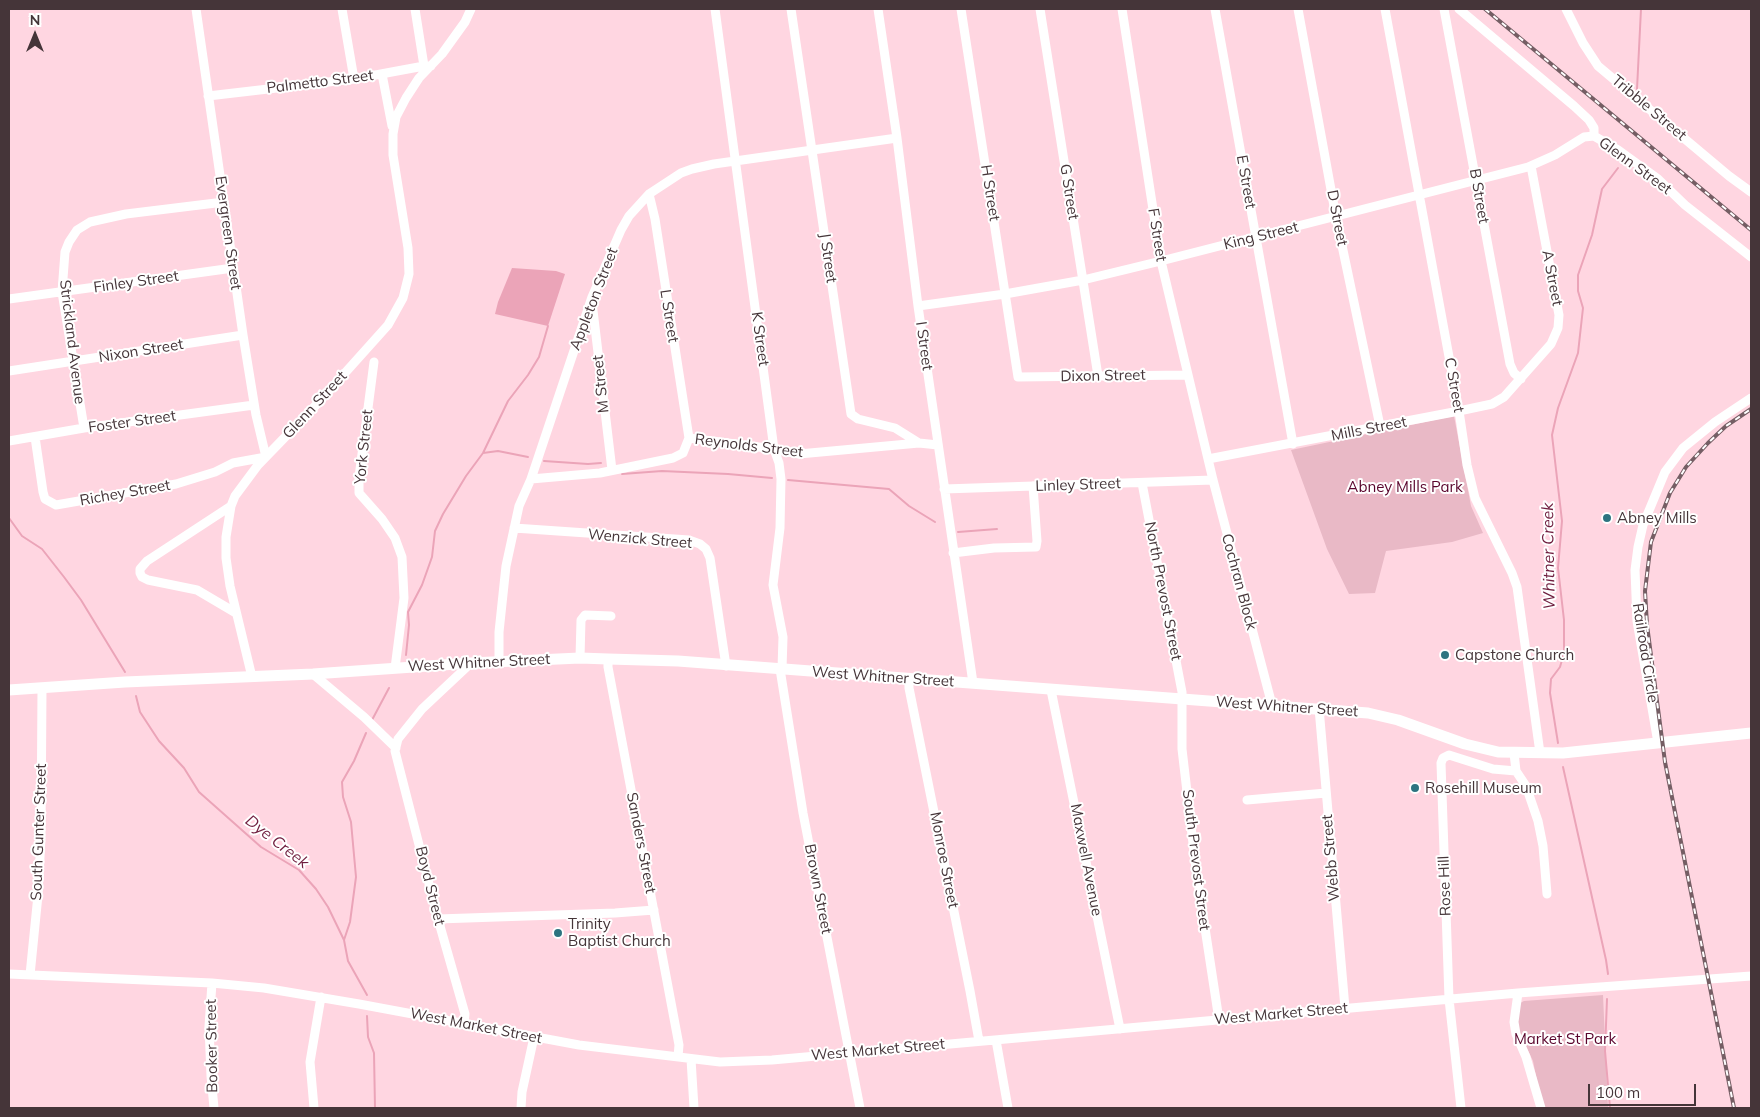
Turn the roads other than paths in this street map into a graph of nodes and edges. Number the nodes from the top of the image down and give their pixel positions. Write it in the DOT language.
graph roads {
  1 [pos="196,9"];
  2 [pos="342,9"];
  3 [pos="415,9"];
  4 [pos="471,9"];
  5 [pos="715,9"];
  6 [pos="791,9"];
  7 [pos="878,9"];
  8 [pos="961,9"];
  9 [pos="1040,9"];
  10 [pos="1122,9"];
  11 [pos="1215,9"];
  12 [pos="1298,9"];
  13 [pos="1385,9"];
  14 [pos="1444,9"];
  15 [pos="1459,9"];
  16 [pos="1566,9"];
  17 [pos="428,66"];
  18 [pos="382,74"];
  19 [pos="354,79"];
  20 [pos="208,96"];
  21 [pos="393,134"];
  22 [pos="1594,136"];
  23 [pos="897,138"];
  24 [pos="812,151"];
  25 [pos="736,162"];
  26 [pos="1531,166"];
  27 [pos="1477,181"];
  28 [pos="1751,192"];
  29 [pos="649,194"];
  30 [pos="1419,195"];
  31 [pos="224,202"];
  32 [pos="1336,217"];
  33 [pos="1256,237"];
  34 [pos="1751,257"];
  35 [pos="1161,261"];
  36 [pos="233,268"];
  37 [pos="1083,280"];
  38 [pos="62,292"];
  39 [pos="1005,294"];
  40 [pos="592,297"];
  41 [pos="9,299"];
  42 [pos="918,306"];
  43 [pos="243,335"];
  44 [pos="73,361"];
  45 [pos="374,362"];
  46 [pos="9,371"];
  47 [pos="1188,375"];
  48 [pos="1098,376"];
  49 [pos="1018,377"];
  50 [pos="1521,379"];
  51 [pos="1751,398"];
  52 [pos="254,404"];
  53 [pos="1459,411"];
  54 [pos="1380,426"];
  55 [pos="84,428"];
  56 [pos="35,436"];
  57 [pos="689,438"];
  58 [pos="9,441"];
  59 [pos="919,443"];
  60 [pos="1293,444"];
  61 [pos="938,445"];
  62 [pos="774,449"];
  63 [pos="266,457"];
  64 [pos="1208,459"];
  65 [pos="612,470"];
  66 [pos="531,479"];
  67 [pos="1213,480"];
  68 [pos="1142,483"];
  69 [pos="1033,486"];
  70 [pos="944,490"];
  71 [pos="231,506"];
  72 [pos="514,528"];
  73 [pos="953,553"];
  74 [pos="236,613"];
  75 [pos="611,616"];
  76 [pos="580,658"];
  77 [pos="608,659"];
  78 [pos="499,662"];
  79 [pos="471,663"];
  80 [pos="726,666"];
  81 [pos="395,668"];
  82 [pos="781,669"];
  83 [pos="313,674"];
  84 [pos="252,677"];
  85 [pos="910,678"];
  86 [pos="973,683"];
  87 [pos="42,688"];
  88 [pos="9,690"];
  89 [pos="1051,690"];
  90 [pos="1182,699"];
  91 [pos="1272,705"];
  92 [pos="1319,708"];
  93 [pos="1751,733"];
  94 [pos="1658,743"];
  95 [pos="396,748"];
  96 [pos="1514,753"];
  97 [pos="1540,754"];
  98 [pos="1516,771"];
  99 [pos="1326,792"];
  100 [pos="1247,800"];
  101 [pos="1547,894"];
  102 [pos="654,910"];
  103 [pos="438,919"];
  104 [pos="9,974"];
  105 [pos="30,975"];
  106 [pos="1751,976"];
  107 [pos="212,983"];
  108 [pos="1518,993"];
  109 [pos="321,997"];
  110 [pos="1449,999"];
  111 [pos="1345,1008"];
  112 [pos="1218,1020"];
  113 [pos="464,1024"];
  114 [pos="1120,1029"];
  115 [pos="534,1037"];
  116 [pos="996,1040"];
  117 [pos="979,1041"];
  118 [pos="850,1052"];
  119 [pos="678,1058"];
  120 [pos="691,1059"];
  121 [pos="214,1108"];
  122 [pos="314,1108"];
  123 [pos="521,1108"];
  124 [pos="694,1108"];
  125 [pos="860,1108"];
  126 [pos="1008,1108"];
  127 [pos="1460,1108"];
  128 [pos="1541,1108"];
  1 -- 20 [label="street, Evergreen Street"];
  2 -- 19 [label="street"];
  3 -- 17 [label="street"];
  4 -- 17 [label="street, Glenn Street"];
  5 -- 25 [label="street, K Street"];
  6 -- 24 [label="street, J Street"];
  7 -- 23 [label="street, I Street"];
  8 -- 39 [label="street, H Street"];
  9 -- 37 [label="street, G Street"];
  10 -- 35 [label="street, F Street"];
  11 -- 33 [label="street, E Street"];
  12 -- 32 [label="street, D Street"];
  13 -- 30 [label="street, C Street"];
  14 -- 27 [label="street, B Street"];
  15 -- 22 [label="street, Glenn Street"];
  16 -- 28 [label="street, Tribble Street"];
  17 -- 18 [label="street, Palmetto Street"];
  17 -- 21 [label="street, Glenn Street"];
  18 -- 19 [label="street, Palmetto Street"];
  18 -- 21 [label="street, Glenn Street"];
  19 -- 20 [label="street, Palmetto Street"];
  20 -- 31 [label="street, Evergreen Street"];
  21 -- 63 [label="street, Glenn Street"];
  22 -- 26 [label="street, King Street"];
  22 -- 34 [label="street, Glenn Street"];
  23 -- 24 [label="street, Appleton Street"];
  23 -- 42 [label="street, I Street"];
  24 -- 25 [label="street, Appleton Street"];
  24 -- 59 [label="street, J Street"];
  25 -- 29 [label="street, Appleton Street"];
  25 -- 62 [label="street, K Street"];
  26 -- 27 [label="street, King Street"];
  26 -- 50 [label="street, A Street"];
  27 -- 30 [label="street, King Street"];
  27 -- 50 [label="street, B Street"];
  29 -- 40 [label="street, Appleton Street"];
  29 -- 57 [label="street, L Street"];
  30 -- 32 [label="street, King Street"];
  30 -- 53 [label="street, C Street"];
  31 -- 36 [label="street, Evergreen Street"];
  31 -- 38 [label="street, Strickland Avenue"];
  32 -- 33 [label="street, King Street"];
  32 -- 54 [label="street, D Street"];
  33 -- 35 [label="street, King Street"];
  33 -- 60 [label="street, E Street"];
  35 -- 37 [label="street, King Street"];
  35 -- 47 [label="street, F Street"];
  36 -- 38 [label="street, Finley Street"];
  36 -- 43 [label="street, Evergreen Street"];
  37 -- 39 [label="street, King Street"];
  37 -- 48 [label="street, G Street"];
  38 -- 41 [label="street, Finley Street"];
  38 -- 44 [label="street, Strickland Avenue"];
  39 -- 42 [label="street, King Street"];
  39 -- 49 [label="street, H Street"];
  40 -- 65 [label="street, M Street"];
  40 -- 66 [label="street, Appleton Street"];
  42 -- 61 [label="street, I Street"];
  43 -- 44 [label="street, Nixon Street"];
  43 -- 52 [label="street, Evergreen Street"];
  44 -- 46 [label="street, Nixon Street"];
  44 -- 55 [label="street, Strickland Avenue"];
  45 -- 81 [label="street, York Street"];
  47 -- 48 [label="street, Dixon Street"];
  47 -- 64 [label="street, F Street"];
  48 -- 49 [label="street, Dixon Street"];
  50 -- 53 [label="street, Mills Street"];
  51 -- 94 [label="street, Railroad Circle"];
  52 -- 55 [label="street, Foster Street"];
  52 -- 63 [label="street, Evergreen Street"];
  53 -- 54 [label="street, Mills Street"];
  53 -- 97 [label="street, C Street"];
  54 -- 60 [label="street, Mills Street"];
  55 -- 56 [label="street, Foster Street"];
  56 -- 58 [label="street, Foster Street"];
  56 -- 63 [label="street, Richey Street"];
  57 -- 62 [label="street, Reynolds Street"];
  57 -- 65 [label="street, Reynolds Street"];
  59 -- 61 [label="street, J Street"];
  59 -- 62 [label="street, Reynolds Street"];
  60 -- 64 [label="street, Mills Street"];
  61 -- 70 [label="street, I Street"];
  62 -- 82 [label="street, K Street"];
  63 -- 71 [label="street, Glenn Street"];
  64 -- 67 [label="street, Cochran Block"];
  65 -- 66 [label="street, Reynolds Street"];
  66 -- 72 [label="street, Appleton Street"];
  67 -- 68 [label="street, Linley Street"];
  67 -- 91 [label="street, Cochran Block"];
  68 -- 69 [label="street, Linley Street"];
  68 -- 90 [label="street, North Prevost Street"];
  69 -- 70 [label="street, Linley Street"];
  69 -- 73 [label="street"];
  70 -- 73 [label="street, I Street"];
  71 -- 74 [label="street, Glenn Street"];
  71 -- 74 [label="street"];
  72 -- 78 [label="street, Appleton Street"];
  72 -- 80 [label="street, Wenzick Street"];
  73 -- 86 [label="street, I Street"];
  74 -- 84 [label="street, Glenn Street"];
  75 -- 76 [label="street"];
  76 -- 77 [label="main road, West Whitner Street"];
  76 -- 78 [label="main road, West Whitner Street"];
  77 -- 80 [label="main road, West Whitner Street"];
  77 -- 102 [label="street, Sanders Street"];
  78 -- 79 [label="main road, West Whitner Street"];
  79 -- 81 [label="main road, West Whitner Street"];
  79 -- 95 [label="street"];
  80 -- 82 [label="main road, West Whitner Street"];
  81 -- 83 [label="main road, West Whitner Street"];
  82 -- 85 [label="main road, West Whitner Street"];
  82 -- 118 [label="street, Brown Street"];
  83 -- 84 [label="main road, West Whitner Street"];
  83 -- 95 [label="street"];
  84 -- 87 [label="main road, West Whitner Street"];
  85 -- 86 [label="main road, West Whitner Street"];
  85 -- 117 [label="street, Monroe Street"];
  86 -- 89 [label="main road, West Whitner Street"];
  87 -- 88 [label="main road, West Whitner Street"];
  87 -- 105 [label="street, South Gunter Street"];
  89 -- 90 [label="main road, West Whitner Street"];
  89 -- 114 [label="street, Maxwell Avenue"];
  90 -- 91 [label="main road, West Whitner Street"];
  90 -- 112 [label="street, South Prevost Street"];
  91 -- 92 [label="main road, West Whitner Street"];
  92 -- 96 [label="main road, West Whitner Street"];
  92 -- 99 [label="street, Webb Street"];
  93 -- 94 [label="main road, West Whitner Street"];
  94 -- 97 [label="main road, West Whitner Street"];
  95 -- 103 [label="street, Boyd Street"];
  96 -- 97 [label="main road, West Whitner Street"];
  96 -- 98 [label="street"];
  98 -- 101 [label="street"];
  98 -- 110 [label="street, Rose Hill"];
  99 -- 100 [label="street"];
  99 -- 111 [label="street, Webb Street"];
  102 -- 103 [label="street"];
  102 -- 119 [label="street, Sanders Street"];
  103 -- 113 [label="street, Boyd Street"];
  104 -- 105 [label="street, West Market Street"];
  105 -- 107 [label="street, West Market Street"];
  106 -- 108 [label="street, West Market Street"];
  107 -- 109 [label="street, West Market Street"];
  107 -- 121 [label="street, Booker Street"];
  108 -- 110 [label="street, West Market Street"];
  108 -- 128 [label="street"];
  109 -- 113 [label="street, West Market Street"];
  109 -- 122 [label="street"];
  110 -- 111 [label="street, West Market Street"];
  110 -- 127 [label="street, Rose Hill"];
  111 -- 112 [label="street, West Market Street"];
  112 -- 114 [label="street, West Market Street"];
  113 -- 115 [label="street, West Market Street"];
  114 -- 116 [label="street, West Market Street"];
  115 -- 119 [label="street, West Market Street"];
  115 -- 123 [label="street"];
  116 -- 117 [label="street, West Market Street"];
  116 -- 126 [label="street"];
  117 -- 118 [label="street, West Market Street"];
  118 -- 120 [label="street, West Market Street"];
  118 -- 125 [label="street, Brown Street"];
  119 -- 120 [label="street, West Market Street"];
  120 -- 124 [label="street"];
}
